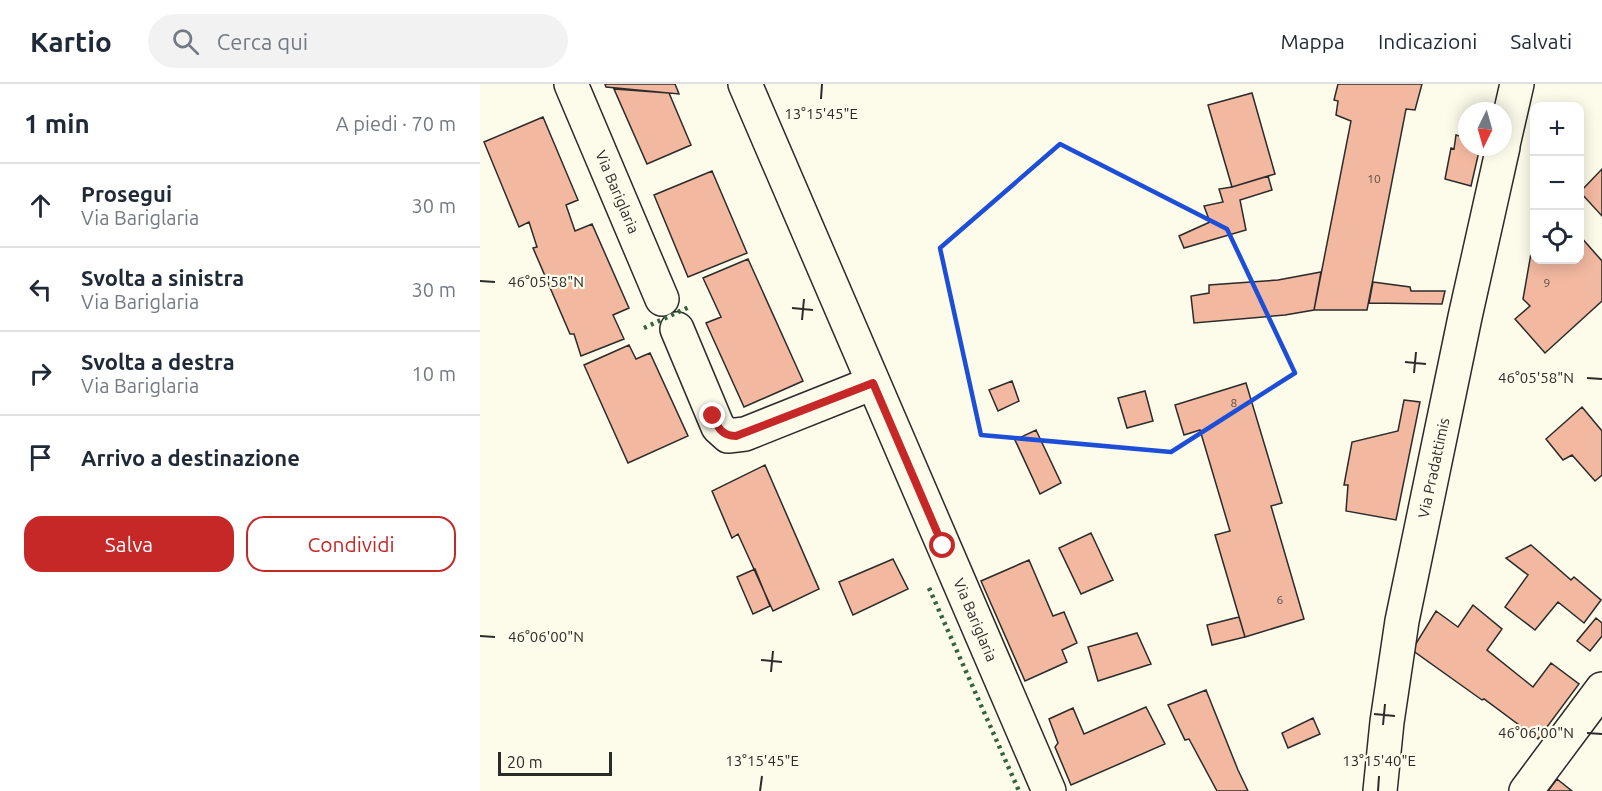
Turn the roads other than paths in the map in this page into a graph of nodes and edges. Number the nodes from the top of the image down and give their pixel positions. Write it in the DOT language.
graph roads {
  1 [pos="571,84"];
  2 [pos="745,84"];
  3 [pos="1516,84"];
  4 [pos="1512,103"];
  5 [pos="1501,156"];
  6 [pos="662,299"];
  7 [pos="677,329"];
  8 [pos="873,383"];
  9 [pos="1602,689"];
  10 [pos="1049,791"];
  11 [pos="1380,791"];
  12 [pos="1526,791"];
  1 -- 6 [label="street, Via Bariglaria"];
  2 -- 8 [label="street, Via Bariglaria"];
  3 -- 4 [label="street, Via Pradattimis"];
  5 -- 11 [label="street, Via Pradattimis"];
  7 -- 8 [label="street"];
  8 -- 10 [label="street, Via Bariglaria"];
  9 -- 12 [label="street"];
}
